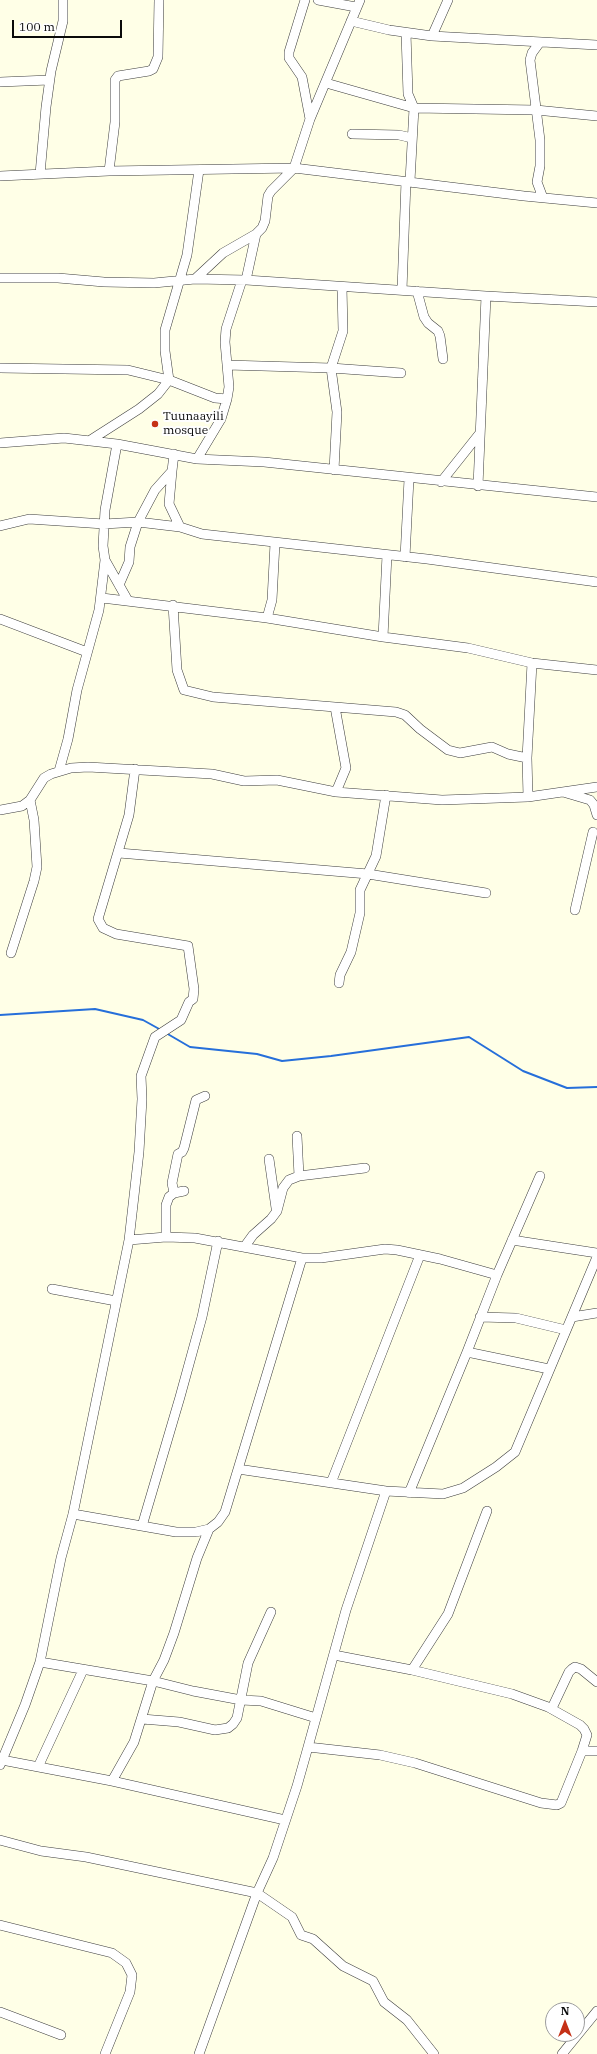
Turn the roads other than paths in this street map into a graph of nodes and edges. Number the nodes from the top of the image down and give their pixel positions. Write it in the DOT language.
graph roads {
  1 [pos="63,0"];
  2 [pos="159,0"];
  3 [pos="305,0"];
  4 [pos="318,0"];
  5 [pos="448,0"];
  6 [pos="358,4"];
  7 [pos="351,21"];
  8 [pos="406,33"];
  9 [pos="432,36"];
  10 [pos="540,42"];
  11 [pos="597,45"];
  12 [pos="49,80"];
  13 [pos="0,82"];
  14 [pos="326,83"];
  15 [pos="414,108"];
  16 [pos="536,110"];
  17 [pos="597,116"];
  18 [pos="310,119"];
  19 [pos="352,134"];
  20 [pos="412,138"];
  21 [pos="294,168"];
  22 [pos="199,170"];
  23 [pos="109,171"];
  24 [pos="40,174"];
  25 [pos="0,176"];
  26 [pos="408,181"];
  27 [pos="543,198"];
  28 [pos="597,203"];
  29 [pos="256,234"];
  30 [pos="0,278"];
  31 [pos="195,279"];
  32 [pos="180,280"];
  33 [pos="244,280"];
  34 [pos="342,287"];
  35 [pos="402,290"];
  36 [pos="417,291"];
  37 [pos="486,296"];
  38 [pos="597,302"];
  39 [pos="442,360"];
  40 [pos="227,365"];
  41 [pos="0,368"];
  42 [pos="331,368"];
  43 [pos="401,373"];
  44 [pos="169,380"];
  45 [pos="227,399"];
  46 [pos="480,432"];
  47 [pos="89,441"];
  48 [pos="0,443"];
  49 [pos="117,444"];
  50 [pos="174,454"];
  51 [pos="197,459"];
  52 [pos="334,470"];
  53 [pos="172,471"];
  54 [pos="409,479"];
  55 [pos="441,482"];
  56 [pos="478,486"];
  57 [pos="597,497"];
  58 [pos="138,522"];
  59 [pos="104,524"];
  60 [pos="0,526"];
  61 [pos="180,527"];
  62 [pos="275,543"];
  63 [pos="388,555"];
  64 [pos="405,557"];
  65 [pos="104,560"];
  66 [pos="597,582"];
  67 [pos="120,586"];
  68 [pos="102,598"];
  69 [pos="127,599"];
  70 [pos="173,606"];
  71 [pos="267,618"];
  72 [pos="0,620"];
  73 [pos="383,637"];
  74 [pos="87,652"];
  75 [pos="532,663"];
  76 [pos="597,670"];
  77 [pos="335,707"];
  78 [pos="527,758"];
  79 [pos="135,769"];
  80 [pos="59,771"];
  81 [pos="597,787"];
  82 [pos="560,791"];
  83 [pos="336,792"];
  84 [pos="386,795"];
  85 [pos="528,797"];
  86 [pos="30,800"];
  87 [pos="0,810"];
  88 [pos="597,815"];
  89 [pos="595,832"];
  90 [pos="119,853"];
  91 [pos="368,874"];
  92 [pos="486,893"];
  93 [pos="575,910"];
  94 [pos="11,953"];
  95 [pos="338,983"];
  96 [pos="205,1096"];
  97 [pos="297,1136"];
  98 [pos="270,1159"];
  99 [pos="365,1168"];
  100 [pos="299,1176"];
  101 [pos="540,1176"];
  102 [pos="184,1191"];
  103 [pos="174,1193"];
  104 [pos="277,1211"];
  105 [pos="166,1237"];
  106 [pos="129,1240"];
  107 [pos="512,1240"];
  108 [pos="218,1241"];
  109 [pos="245,1246"];
  110 [pos="597,1253"];
  111 [pos="420,1254"];
  112 [pos="597,1257"];
  113 [pos="302,1258"];
  114 [pos="497,1275"];
  115 [pos="52,1289"];
  116 [pos="116,1301"];
  117 [pos="597,1313"];
  118 [pos="480,1317"];
  119 [pos="572,1317"];
  120 [pos="566,1330"];
  121 [pos="467,1352"];
  122 [pos="549,1369"];
  123 [pos="238,1469"];
  124 [pos="331,1483"];
  125 [pos="386,1491"];
  126 [pos="408,1493"];
  127 [pos="487,1510"];
  128 [pos="73,1514"];
  129 [pos="142,1526"];
  130 [pos="209,1529"];
  131 [pos="271,1612"];
  132 [pos="334,1655"];
  133 [pos="40,1662"];
  134 [pos="83,1670"];
  135 [pos="412,1670"];
  136 [pos="153,1681"];
  137 [pos="597,1682"];
  138 [pos="241,1700"];
  139 [pos="552,1708"];
  140 [pos="316,1718"];
  141 [pos="142,1719"];
  142 [pos="308,1747"];
  143 [pos="582,1751"];
  144 [pos="597,1751"];
  145 [pos="1,1762"];
  146 [pos="38,1767"];
  147 [pos="112,1781"];
  148 [pos="285,1820"];
  149 [pos="0,1840"];
  150 [pos="257,1893"];
  151 [pos="0,1925"];
  152 [pos="597,2011"];
  153 [pos="0,2012"];
  154 [pos="62,2035"];
  155 [pos="105,2054"];
  156 [pos="198,2054"];
  157 [pos="434,2054"];
  158 [pos="562,2054"];
  1 -- 12 [label="street"];
  2 -- 23 [label="street"];
  3 -- 18 [label="street"];
  4 -- 6 [label="street"];
  5 -- 9 [label="street"];
  6 -- 7 [label="street"];
  7 -- 8 [label="street"];
  7 -- 14 [label="street"];
  8 -- 9 [label="street"];
  8 -- 15 [label="street"];
  9 -- 10 [label="street"];
  10 -- 11 [label="street"];
  10 -- 16 [label="street"];
  12 -- 13 [label="street"];
  12 -- 24 [label="street"];
  14 -- 15 [label="street"];
  14 -- 18 [label="street"];
  15 -- 16 [label="street"];
  15 -- 20 [label="street"];
  16 -- 17 [label="street"];
  16 -- 27 [label="street"];
  18 -- 21 [label="street"];
  19 -- 20 [label="street"];
  20 -- 26 [label="street"];
  21 -- 22 [label="street"];
  21 -- 26 [label="street"];
  21 -- 29 [label="street"];
  22 -- 23 [label="street"];
  22 -- 32 [label="street"];
  23 -- 24 [label="street"];
  24 -- 25 [label="street"];
  26 -- 27 [label="street"];
  26 -- 35 [label="street"];
  27 -- 28 [label="street"];
  29 -- 31 [label="street"];
  29 -- 33 [label="street"];
  30 -- 32 [label="street"];
  31 -- 32 [label="street"];
  31 -- 33 [label="street"];
  32 -- 44 [label="street"];
  33 -- 34 [label="street"];
  33 -- 40 [label="street"];
  34 -- 35 [label="street"];
  34 -- 42 [label="street"];
  35 -- 36 [label="street"];
  36 -- 37 [label="street"];
  36 -- 39 [label="street"];
  37 -- 38 [label="street"];
  37 -- 46 [label="street"];
  40 -- 42 [label="street"];
  40 -- 45 [label="street"];
  41 -- 44 [label="street"];
  42 -- 43 [label="street"];
  42 -- 52 [label="street"];
  44 -- 45 [label="street"];
  44 -- 47 [label="street"];
  45 -- 51 [label="street"];
  46 -- 55 [label="street"];
  46 -- 56 [label="street"];
  47 -- 48 [label="street"];
  47 -- 49 [label="street"];
  49 -- 50 [label="street"];
  49 -- 59 [label="street"];
  50 -- 51 [label="street"];
  50 -- 53 [label="street"];
  51 -- 52 [label="street"];
  52 -- 54 [label="street"];
  53 -- 58 [label="street"];
  53 -- 61 [label="street"];
  54 -- 55 [label="street"];
  54 -- 64 [label="street"];
  55 -- 56 [label="street"];
  56 -- 57 [label="street"];
  58 -- 59 [label="street"];
  58 -- 61 [label="street"];
  58 -- 67 [label="street"];
  59 -- 60 [label="street"];
  59 -- 65 [label="street"];
  61 -- 62 [label="street"];
  62 -- 63 [label="street"];
  62 -- 71 [label="street"];
  63 -- 64 [label="street"];
  63 -- 73 [label="street"];
  64 -- 66 [label="street"];
  65 -- 67 [label="street"];
  65 -- 68 [label="street"];
  67 -- 69 [label="street"];
  68 -- 69 [label="street"];
  68 -- 74 [label="street"];
  69 -- 70 [label="street"];
  70 -- 71 [label="street"];
  70 -- 77 [label="street"];
  71 -- 73 [label="street"];
  72 -- 74 [label="street"];
  73 -- 75 [label="street"];
  74 -- 80 [label="street"];
  75 -- 76 [label="street"];
  75 -- 78 [label="street"];
  77 -- 78 [label="street"];
  77 -- 83 [label="street"];
  78 -- 85 [label="street"];
  79 -- 80 [label="street"];
  79 -- 83 [label="street"];
  79 -- 90 [label="street"];
  80 -- 86 [label="street"];
  81 -- 82 [label="street"];
  82 -- 85 [label="street"];
  82 -- 88 [label="street"];
  83 -- 84 [label="street"];
  84 -- 85 [label="street"];
  84 -- 91 [label="street"];
  86 -- 87 [label="street"];
  86 -- 94 [label="street"];
  88 -- 89 [label="street"];
  89 -- 93 [label="street"];
  90 -- 91 [label="street"];
  90 -- 106 [label="street"];
  91 -- 92 [label="street"];
  91 -- 95 [label="street"];
  96 -- 103 [label="street"];
  97 -- 100 [label="street"];
  98 -- 104 [label="street"];
  99 -- 100 [label="street"];
  100 -- 104 [label="street"];
  101 -- 107 [label="street"];
  102 -- 103 [label="street"];
  103 -- 105 [label="street"];
  104 -- 109 [label="street"];
  105 -- 106 [label="street"];
  105 -- 108 [label="street"];
  106 -- 116 [label="street"];
  107 -- 110 [label="street"];
  107 -- 114 [label="street"];
  108 -- 109 [label="street"];
  108 -- 129 [label="street"];
  109 -- 113 [label="street"];
  111 -- 113 [label="street"];
  111 -- 114 [label="street"];
  111 -- 124 [label="street"];
  112 -- 119 [label="street"];
  113 -- 123 [label="street"];
  114 -- 118 [label="street"];
  115 -- 116 [label="street"];
  116 -- 128 [label="street"];
  117 -- 119 [label="street"];
  118 -- 120 [label="street"];
  118 -- 121 [label="street"];
  119 -- 120 [label="street"];
  120 -- 122 [label="street"];
  121 -- 122 [label="street"];
  121 -- 126 [label="street"];
  122 -- 126 [label="street"];
  123 -- 124 [label="street"];
  123 -- 130 [label="street"];
  124 -- 125 [label="street"];
  125 -- 126 [label="street"];
  125 -- 132 [label="street"];
  127 -- 135 [label="street"];
  128 -- 129 [label="street"];
  128 -- 133 [label="street"];
  129 -- 130 [label="street"];
  130 -- 136 [label="street"];
  131 -- 138 [label="street"];
  132 -- 135 [label="street"];
  132 -- 140 [label="street"];
  133 -- 134 [label="street"];
  133 -- 145 [label="street"];
  134 -- 136 [label="street"];
  134 -- 146 [label="street"];
  135 -- 139 [label="street"];
  136 -- 138 [label="street"];
  136 -- 141 [label="street"];
  137 -- 139 [label="street"];
  138 -- 140 [label="street"];
  138 -- 141 [label="street"];
  139 -- 143 [label="street"];
  140 -- 142 [label="street"];
  141 -- 147 [label="street"];
  142 -- 143 [label="street"];
  142 -- 148 [label="street"];
  143 -- 144 [label="street"];
  145 -- 146 [label="street"];
  146 -- 147 [label="street"];
  147 -- 148 [label="street"];
  148 -- 150 [label="street"];
  149 -- 150 [label="street"];
  150 -- 156 [label="street"];
  150 -- 157 [label="street"];
  151 -- 155 [label="street"];
  152 -- 158 [label="street"];
  153 -- 154 [label="street"];
}
